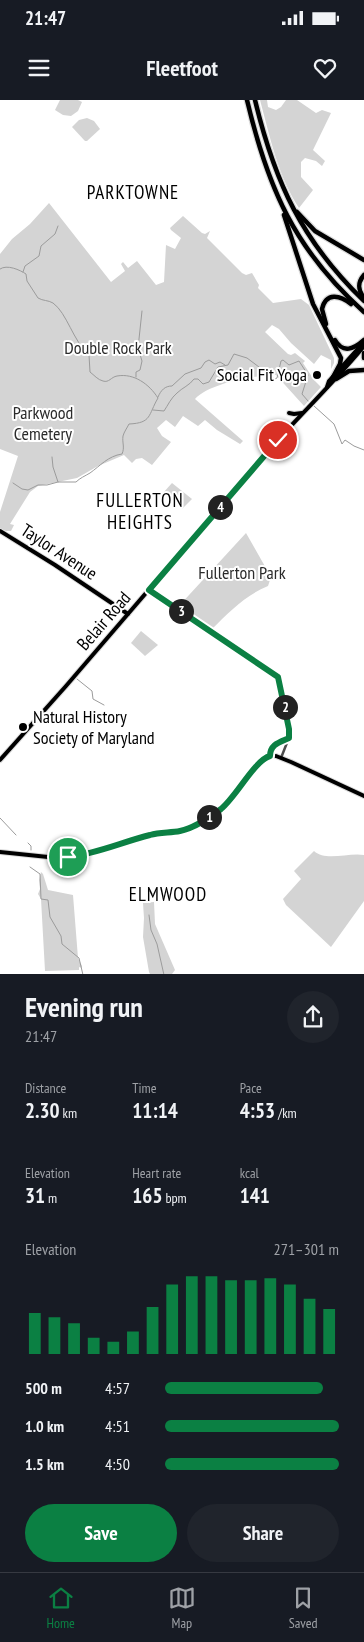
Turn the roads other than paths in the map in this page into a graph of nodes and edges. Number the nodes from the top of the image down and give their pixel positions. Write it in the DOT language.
graph roads {
  1 [pos="247,100"];
  2 [pos="255,100"];
  3 [pos="272,161"];
  4 [pos="279,202"];
  5 [pos="364,260"];
  6 [pos="364,275"];
  7 [pos="364,300"];
  8 [pos="364,312"];
  9 [pos="364,341"];
  10 [pos="364,346"];
  11 [pos="364,353"];
  12 [pos="364,358"];
  13 [pos="364,370"];
  14 [pos="334,378"];
  15 [pos="302,412"];
  16 [pos="289,413"];
  17 [pos="0,531"];
  18 [pos="149,590"];
  19 [pos="128,614"];
  20 [pos="290,736"];
  21 [pos="270,756"];
  22 [pos="281,758"];
  23 [pos="0,760"];
  24 [pos="364,796"];
  25 [pos="0,852"];
  1 -- 4 [label="highway"];
  2 -- 3 [label="highway"];
  3 -- 5 [label="highway"];
  3 -- 7 [label="highway"];
  4 -- 8 [label="highway"];
  4 -- 14 [label="highway"];
  6 -- 7 [label="highway"];
  8 -- 9 [label="highway"];
  9 -- 14 [label="main road, Belair Road"];
  10 -- 14 [label="main road, Belair Road"];
  11 -- 12 [label="highway"];
  13 -- 14 [label="highway"];
  14 -- 15 [label="main road, Belair Road"];
  15 -- 16 [label="main road"];
  15 -- 18 [label="main road, Belair Road"];
  17 -- 19 [label="main road, Taylor Avenue"];
  18 -- 19 [label="main road, Belair Road"];
  18 -- 20 [label="street"];
  19 -- 23 [label="main road, Belair Road"];
  20 -- 21 [label="street"];
  20 -- 22 [label="street"];
  21 -- 22 [label="main road"];
  21 -- 25 [label="main road"];
  22 -- 24 [label="main road"];
}
